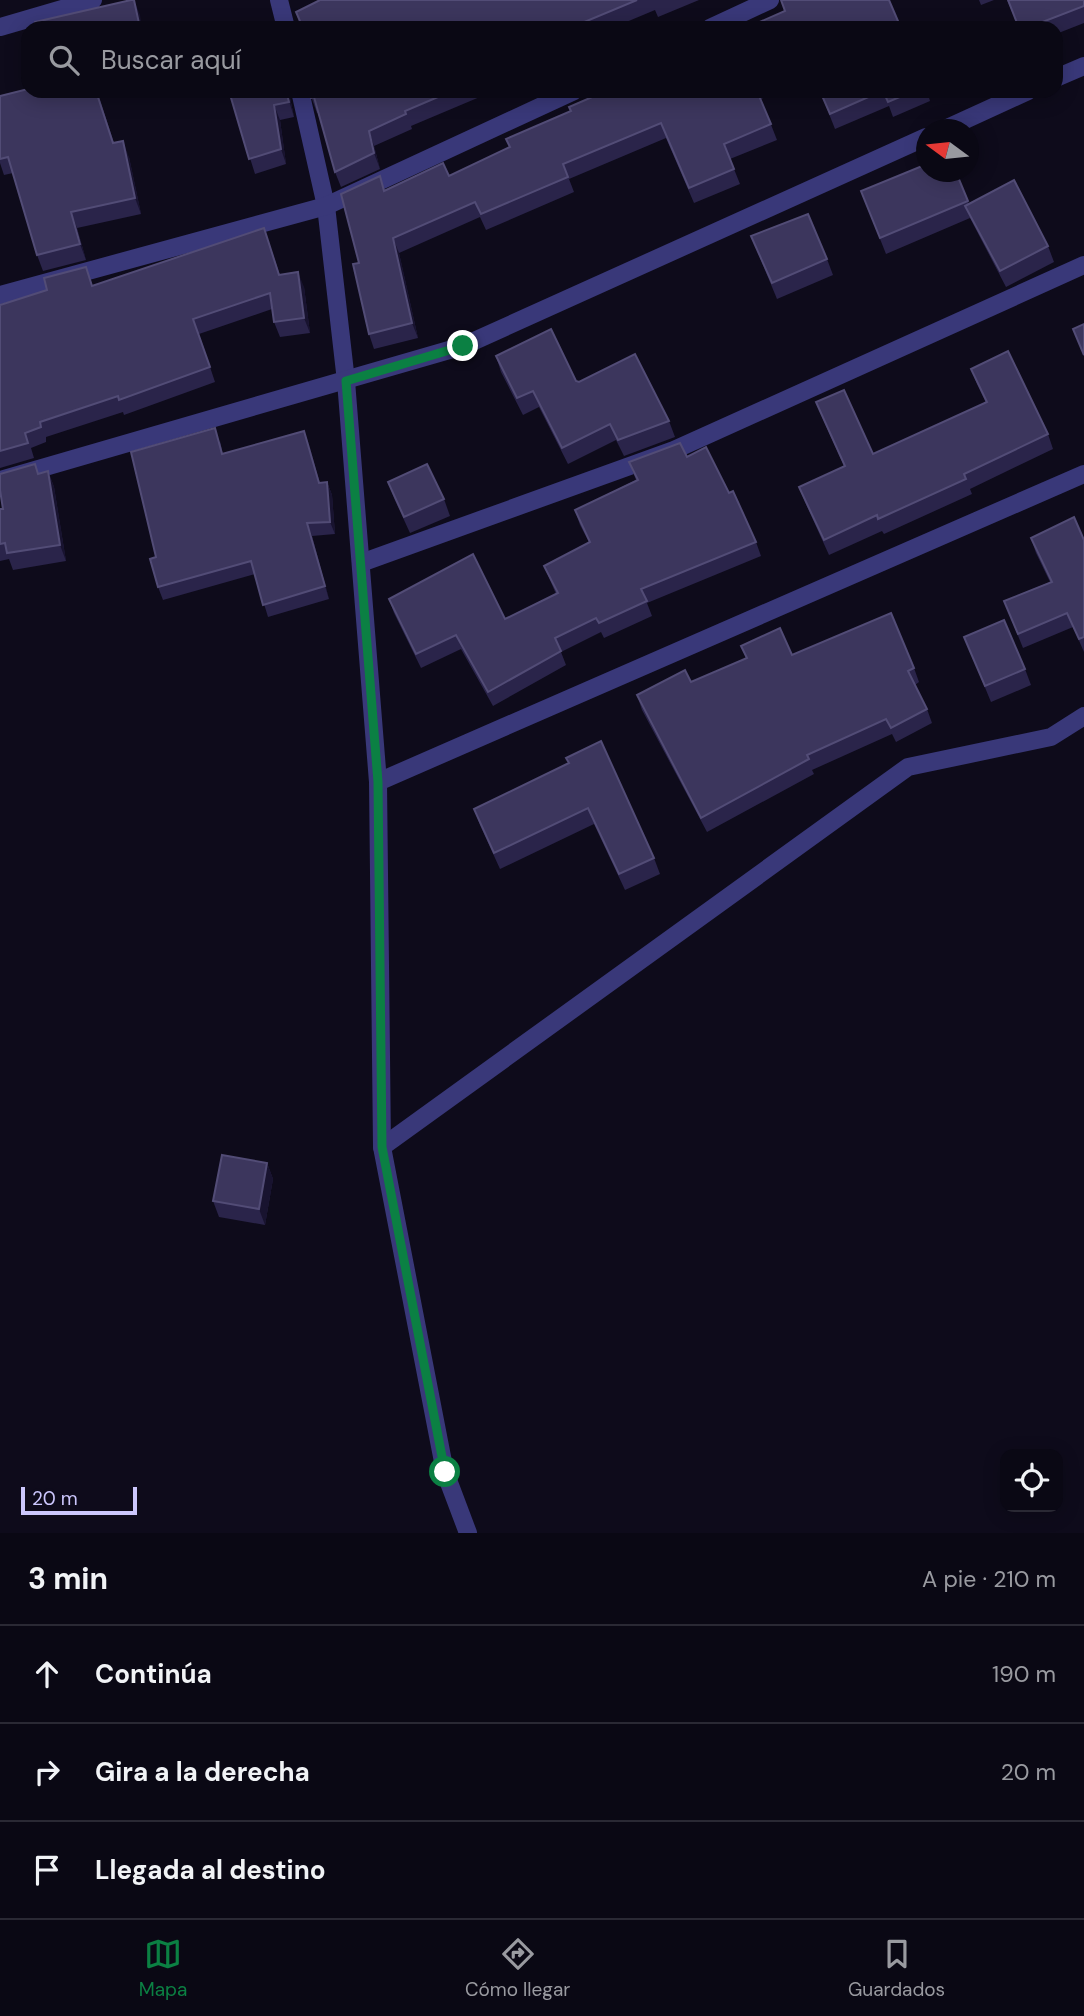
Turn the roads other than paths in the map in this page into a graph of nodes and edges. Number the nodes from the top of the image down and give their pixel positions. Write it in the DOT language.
graph roads {
  1 [pos="93,0"];
  2 [pos="279,0"];
  3 [pos="770,0"];
  4 [pos="284,21"];
  5 [pos="725,21"];
  6 [pos="0,27"];
  7 [pos="1084,66"];
  8 [pos="1063,75"];
  9 [pos="302,98"];
  10 [pos="559,98"];
  11 [pos="1013,98"];
  12 [pos="967,119"];
  13 [pos="916,142"];
  14 [pos="326,206"];
  15 [pos="1084,265"];
  16 [pos="0,295"];
  17 [pos="346,381"];
  18 [pos="1084,474"];
  19 [pos="0,480"];
  20 [pos="361,563"];
  21 [pos="1084,716"];
  22 [pos="378,782"];
  23 [pos="382,1147"];
  24 [pos="468,1533"];
  1 -- 6 [label="street"];
  2 -- 4 [label="street"];
  3 -- 5 [label="street"];
  7 -- 8 [label="street"];
  9 -- 14 [label="street"];
  10 -- 14 [label="street"];
  11 -- 12 [label="street"];
  13 -- 17 [label="street"];
  14 -- 16 [label="street"];
  14 -- 17 [label="street"];
  15 -- 20 [label="street"];
  17 -- 19 [label="street"];
  17 -- 20 [label="street"];
  18 -- 22 [label="street"];
  20 -- 22 [label="street"];
  21 -- 23 [label="street"];
  22 -- 23 [label="street"];
  23 -- 24 [label="street"];
}
